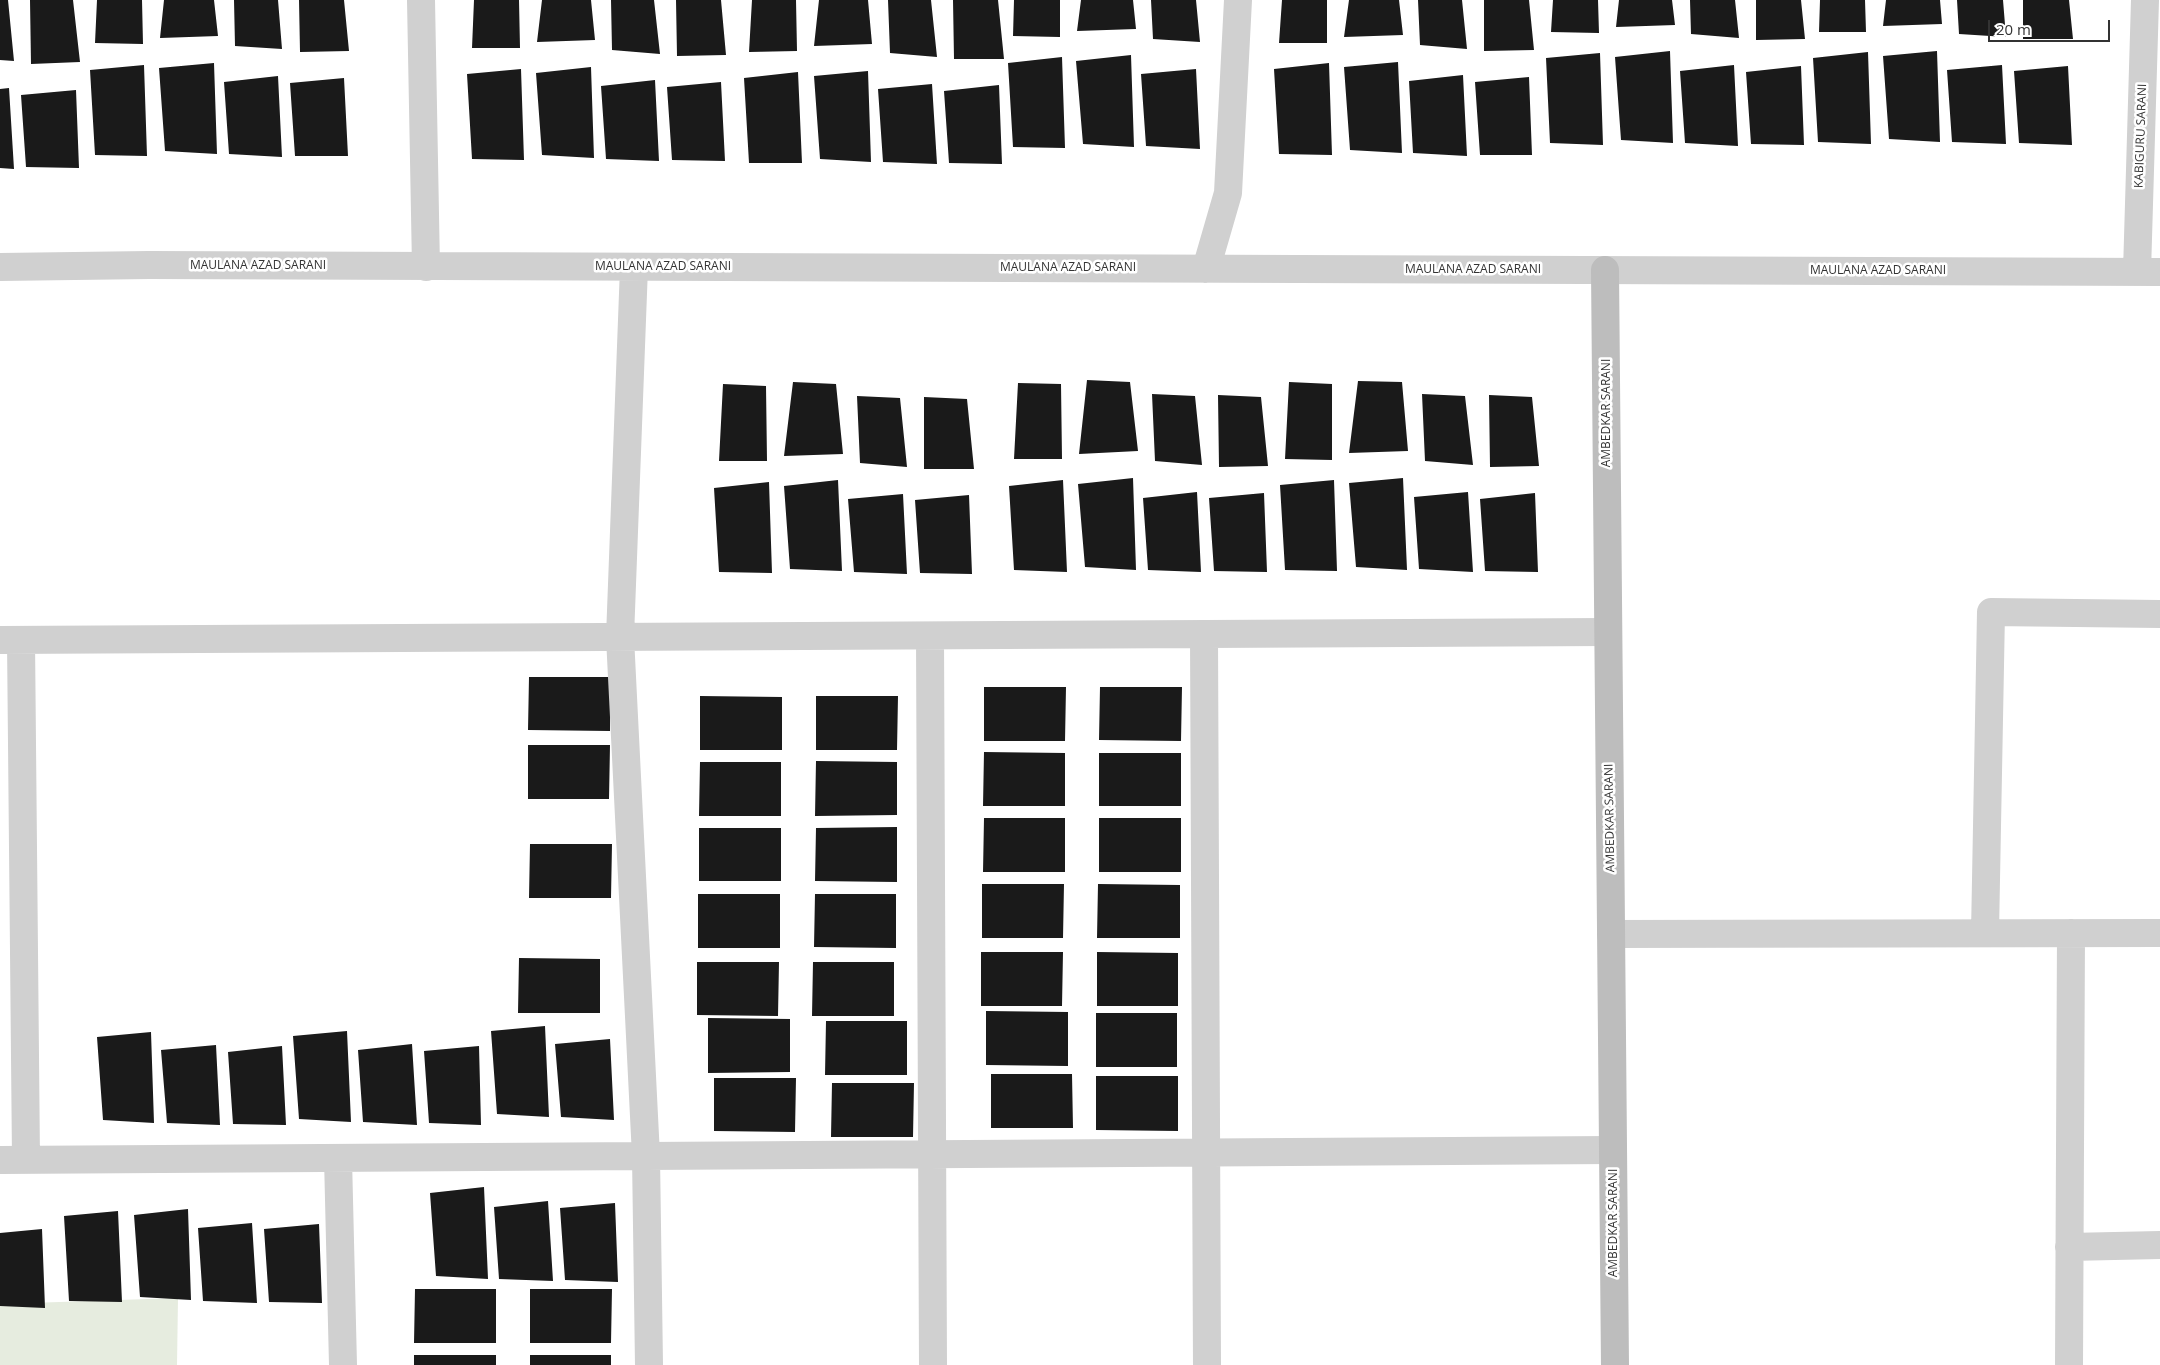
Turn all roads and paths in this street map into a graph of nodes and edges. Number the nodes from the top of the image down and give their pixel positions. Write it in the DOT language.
graph roads {
  1 [pos="421,0"];
  2 [pos="1238,0"];
  3 [pos="2145,0"];
  4 [pos="426,266"];
  5 [pos="0,267"];
  6 [pos="634,267"];
  7 [pos="1206,269"];
  8 [pos="1605,270"];
  9 [pos="2148,272"];
  10 [pos="2160,614"];
  11 [pos="1608,632"];
  12 [pos="1204,634"];
  13 [pos="930,636"];
  14 [pos="620,637"];
  15 [pos="11,640"];
  16 [pos="1985,933"];
  17 [pos="2071,933"];
  18 [pos="2160,933"];
  19 [pos="1611,934"];
  20 [pos="1613,1150"];
  21 [pos="1206,1153"];
  22 [pos="932,1154"];
  23 [pos="646,1156"];
  24 [pos="338,1158"];
  25 [pos="13,1160"];
  26 [pos="2160,1245"];
  27 [pos="2069,1247"];
  28 [pos="343,1365"];
  29 [pos="648,1365"];
  30 [pos="934,1365"];
  31 [pos="1207,1365"];
  32 [pos="1615,1365"];
  33 [pos="2069,1365"];
  1 -- 4 [label="street"];
  2 -- 7 [label="street"];
  3 -- 9 [label="street, KABIGURU SARANI"];
  4 -- 5 [label="street, MAULANA AZAD SARANI"];
  4 -- 6 [label="street, MAULANA AZAD SARANI"];
  6 -- 7 [label="street, MAULANA AZAD SARANI"];
  6 -- 14 [label="street"];
  7 -- 8 [label="street, MAULANA AZAD SARANI"];
  8 -- 9 [label="street, MAULANA AZAD SARANI"];
  8 -- 11 [label="street, AMBEDKAR SARANI"];
  10 -- 16 [label="street"];
  11 -- 12 [label="street"];
  11 -- 19 [label="street, AMBEDKAR SARANI"];
  12 -- 13 [label="street"];
  12 -- 21 [label="street"];
  13 -- 14 [label="street"];
  13 -- 22 [label="street"];
  14 -- 15 [label="street"];
  14 -- 23 [label="street"];
  15 -- 25 [label="street"];
  16 -- 17 [label="street"];
  16 -- 19 [label="street"];
  17 -- 18 [label="street"];
  17 -- 27 [label="street"];
  19 -- 20 [label="street, AMBEDKAR SARANI"];
  20 -- 21 [label="street"];
  20 -- 32 [label="street, AMBEDKAR SARANI"];
  21 -- 22 [label="street"];
  21 -- 31 [label="street"];
  22 -- 23 [label="street"];
  22 -- 30 [label="street"];
  23 -- 24 [label="street"];
  23 -- 29 [label="street"];
  24 -- 25 [label="street"];
  24 -- 28 [label="street"];
  26 -- 27 [label="street"];
  27 -- 33 [label="street"];
}
